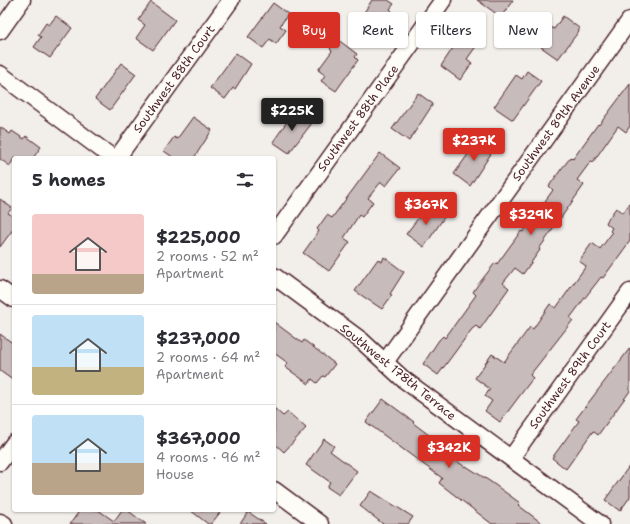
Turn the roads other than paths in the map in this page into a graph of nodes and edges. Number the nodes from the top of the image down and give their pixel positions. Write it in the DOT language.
graph roads {
  1 [pos="22,0"];
  2 [pos="232,0"];
  3 [pos="443,0"];
  4 [pos="630,20"];
  5 [pos="0,31"];
  6 [pos="0,74"];
  7 [pos="110,156"];
  8 [pos="118,156"];
  9 [pos="276,233"];
  10 [pos="276,277"];
  11 [pos="0,288"];
  12 [pos="630,292"];
  13 [pos="12,297"];
  14 [pos="385,362"];
  15 [pos="12,446"];
  16 [pos="511,458"];
  17 [pos="0,462"];
  18 [pos="276,491"];
  19 [pos="0,522"];
  20 [pos="4,524"];
  21 [pos="320,524"];
  22 [pos="600,524"];
  1 -- 5 [label="street"];
  2 -- 8 [label="street, Southwest 88th Court"];
  3 -- 9 [label="street, Southwest 88th Place"];
  4 -- 14 [label="street, Southwest 89th Avenue"];
  6 -- 7 [label="street"];
  10 -- 14 [label="street, Southwest 178th Terrace"];
  11 -- 13 [label="street"];
  12 -- 16 [label="street, Southwest 89th Court"];
  14 -- 16 [label="street, Southwest 178th Terrace"];
  15 -- 17 [label="street"];
  16 -- 22 [label="street, Southwest 178th Terrace"];
  18 -- 21 [label="street"];
  19 -- 20 [label="street"];
}
